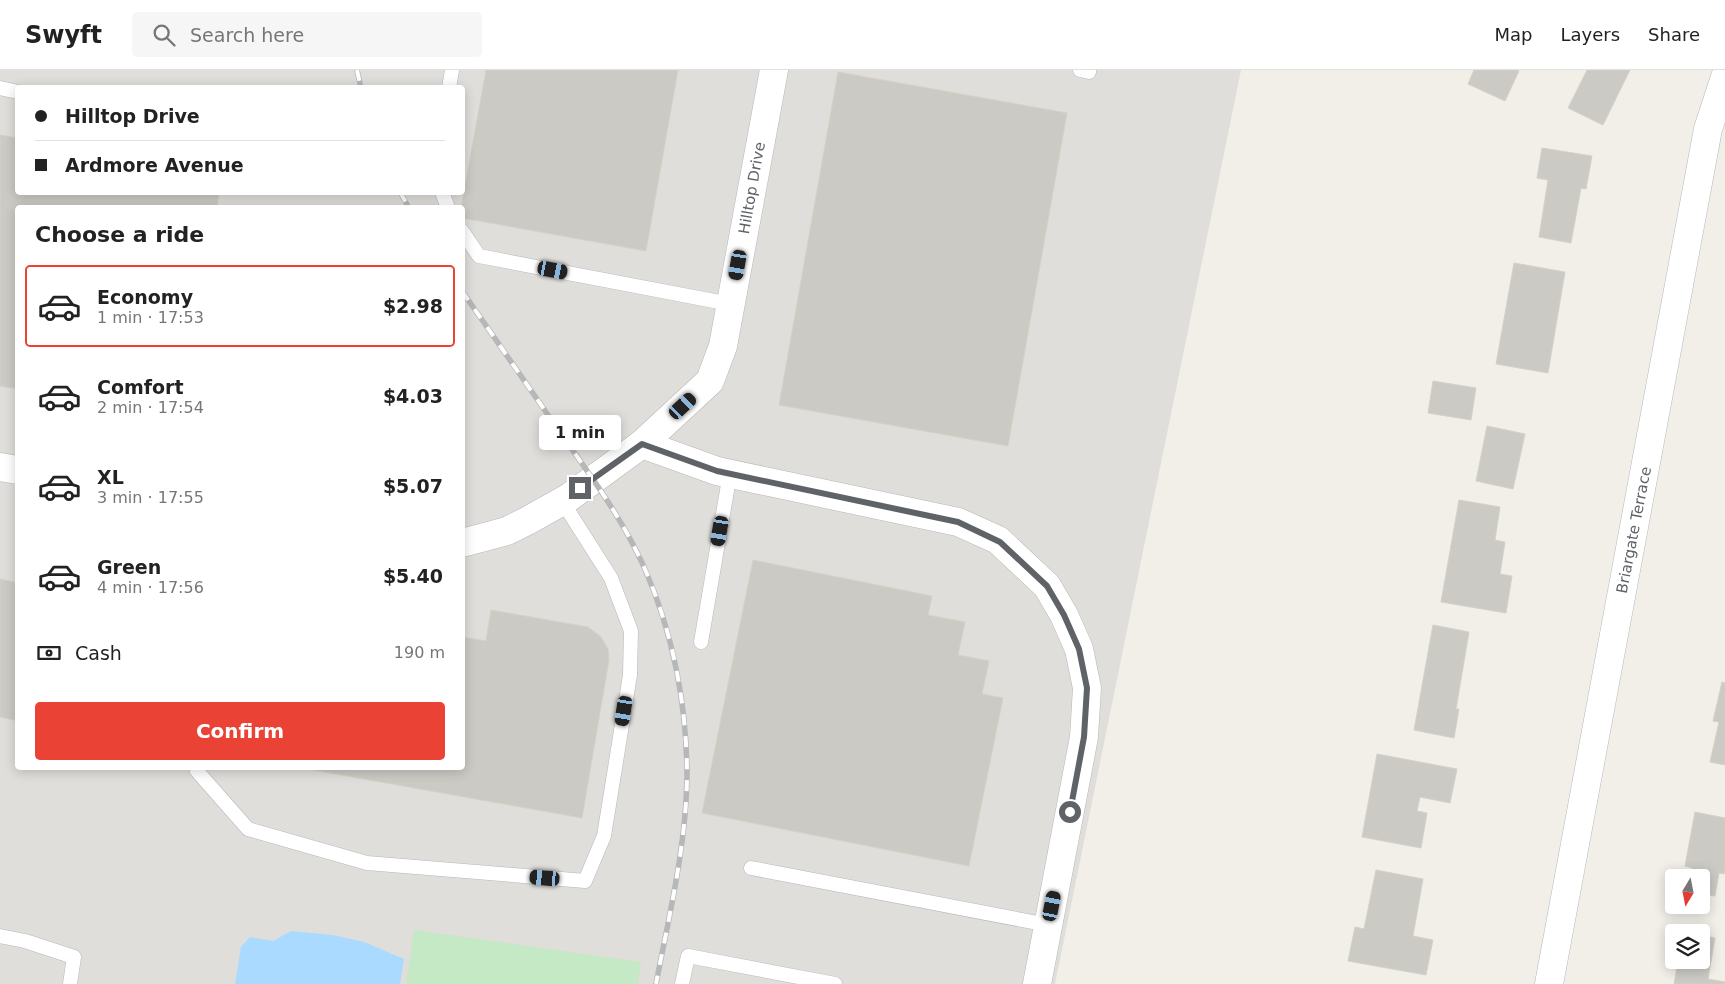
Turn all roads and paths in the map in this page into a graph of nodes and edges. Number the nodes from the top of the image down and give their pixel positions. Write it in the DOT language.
graph roads {
  1 [pos="452,70"];
  2 [pos="774,70"];
  3 [pos="1725,77"];
  4 [pos="450,85"];
  5 [pos="0,88"];
  6 [pos="15,91"];
  7 [pos="465,235"];
  8 [pos="730,304"];
  9 [pos="642,444"];
  10 [pos="0,467"];
  11 [pos="15,470"];
  12 [pos="730,473"];
  13 [pos="562,501"];
  14 [pos="465,542"];
  15 [pos="701,642"];
  16 [pos="197,770"];
  17 [pos="751,868"];
  18 [pos="1048,925"];
  19 [pos="0,936"];
  20 [pos="70,984"];
  21 [pos="682,984"];
  22 [pos="835,984"];
  23 [pos="1037,984"];
  24 [pos="1549,984"];
  1 -- 4 [label="lane"];
  2 -- 8 [label="street, Hilltop Drive"];
  3 -- 24 [label="street, Briargate Terrace"];
  5 -- 6 [label="lane"];
  7 -- 8 [label="lane"];
  8 -- 9 [label="street, Hilltop Drive"];
  9 -- 12 [label="street"];
  9 -- 13 [label="street, Hilltop Drive"];
  10 -- 11 [label="street"];
  12 -- 15 [label="lane"];
  12 -- 18 [label="street"];
  13 -- 14 [label="street, Hilltop Drive"];
  13 -- 16 [label="lane"];
  17 -- 18 [label="lane"];
  18 -- 23 [label="street"];
  19 -- 20 [label="lane"];
  21 -- 22 [label="lane"];
}
